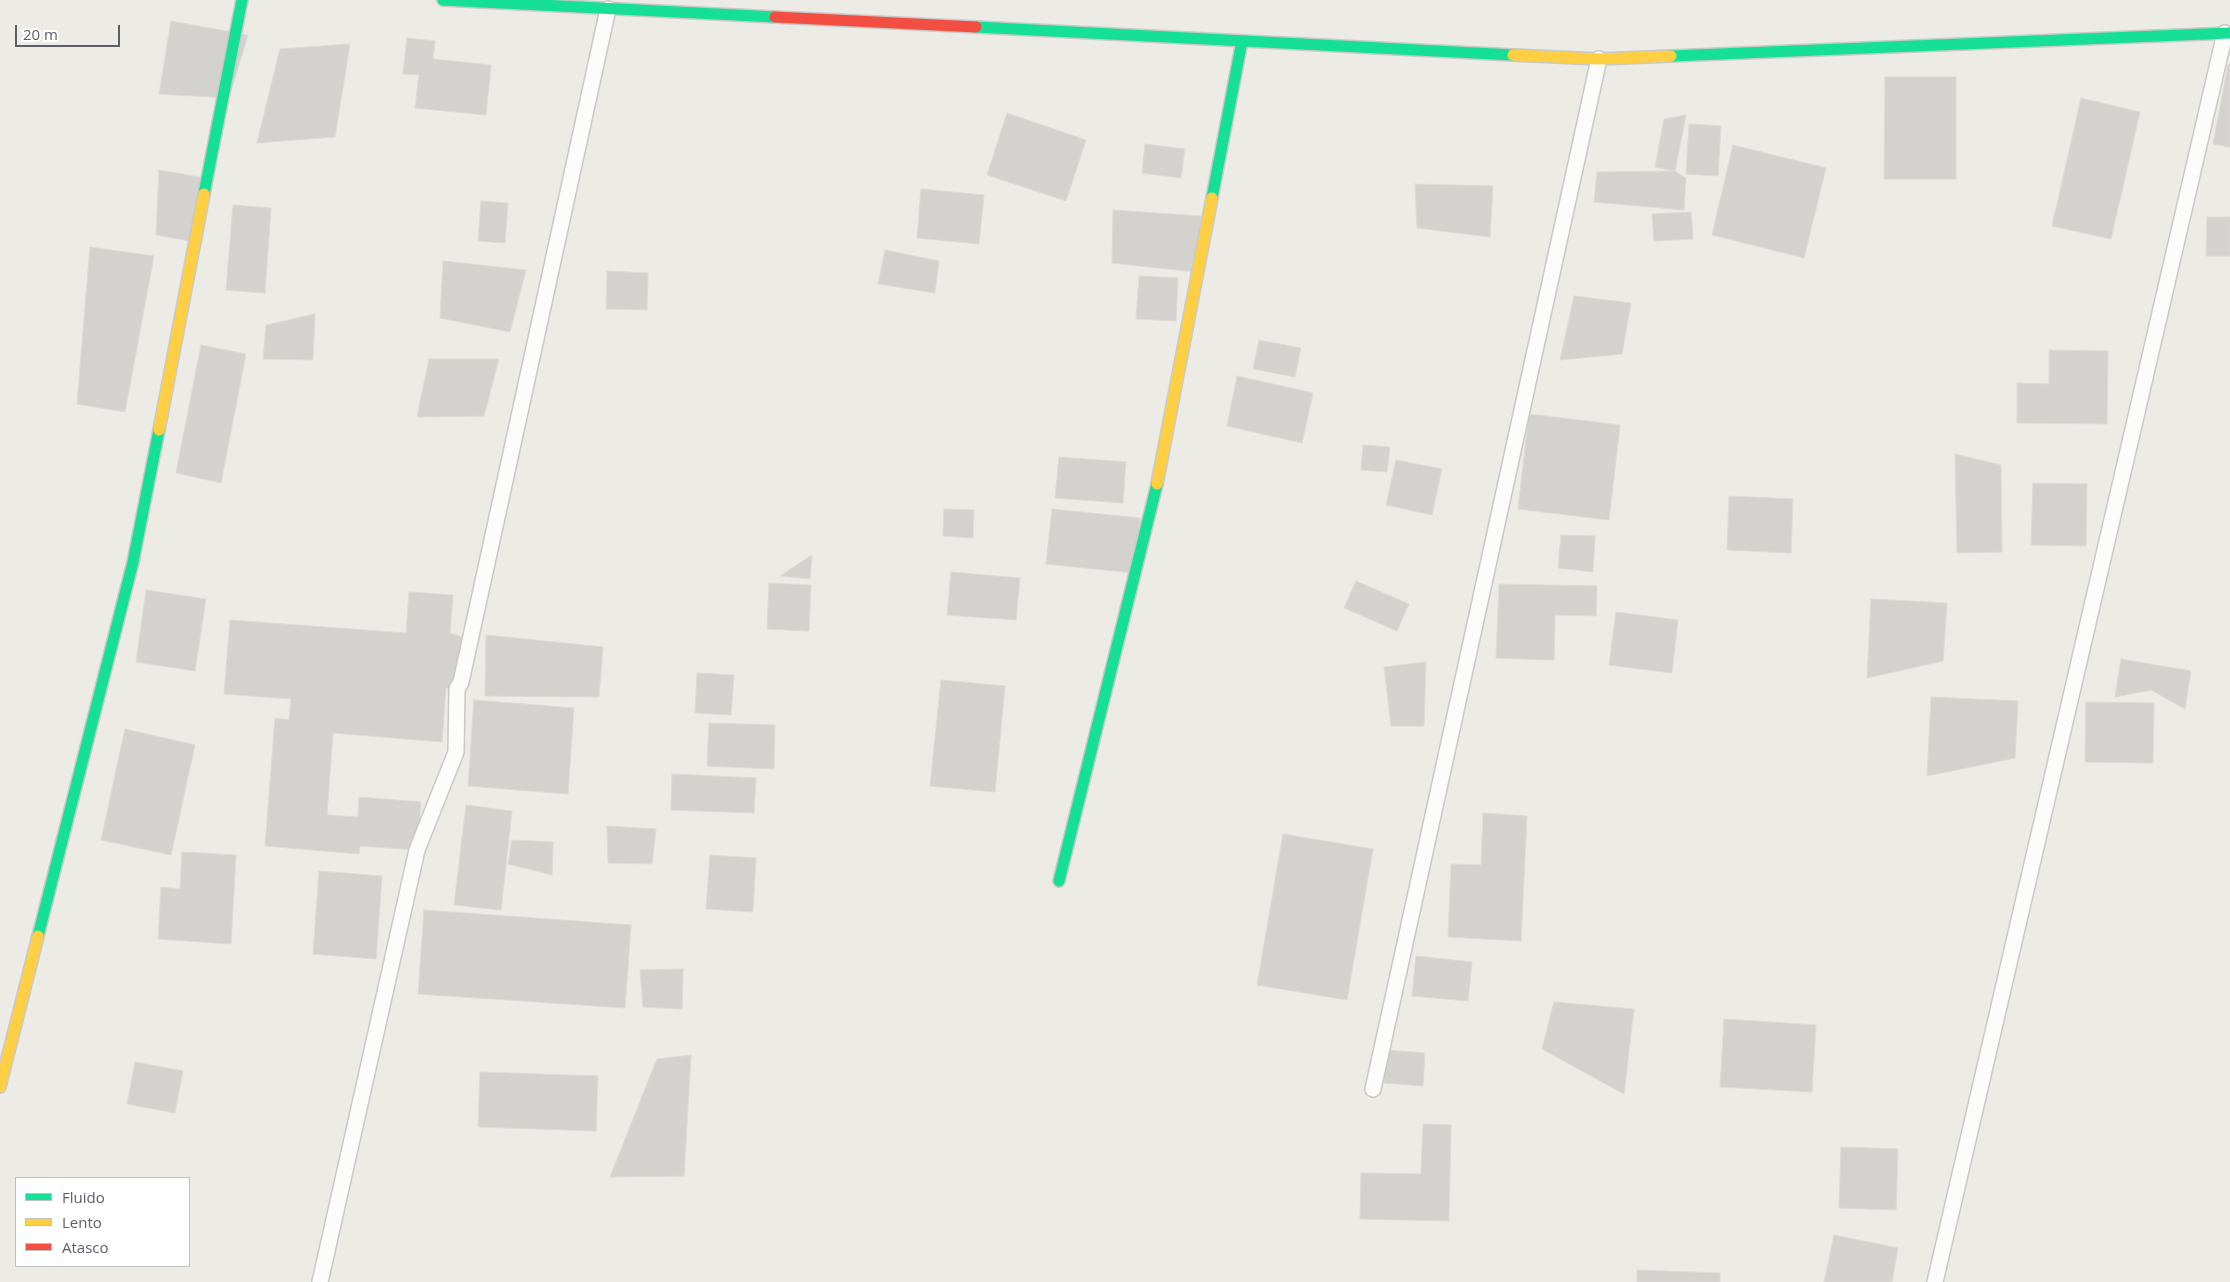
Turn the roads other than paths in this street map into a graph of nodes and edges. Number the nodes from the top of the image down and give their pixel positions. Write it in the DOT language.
graph roads {
  1 [pos="242,0"];
  2 [pos="443,0"];
  3 [pos="608,9"];
  4 [pos="2227,33"];
  5 [pos="1242,41"];
  6 [pos="1600,59"];
  7 [pos="1059,881"];
  8 [pos="0,1087"];
  9 [pos="1373,1089"];
  10 [pos="320,1282"];
  11 [pos="1936,1282"];
  1 -- 8 [label="street"];
  2 -- 3 [label="street"];
  3 -- 5 [label="street"];
  3 -- 10 [label="lane"];
  4 -- 6 [label="street"];
  4 -- 11 [label="lane"];
  5 -- 6 [label="street"];
  5 -- 7 [label="street"];
  6 -- 9 [label="lane"];
}
